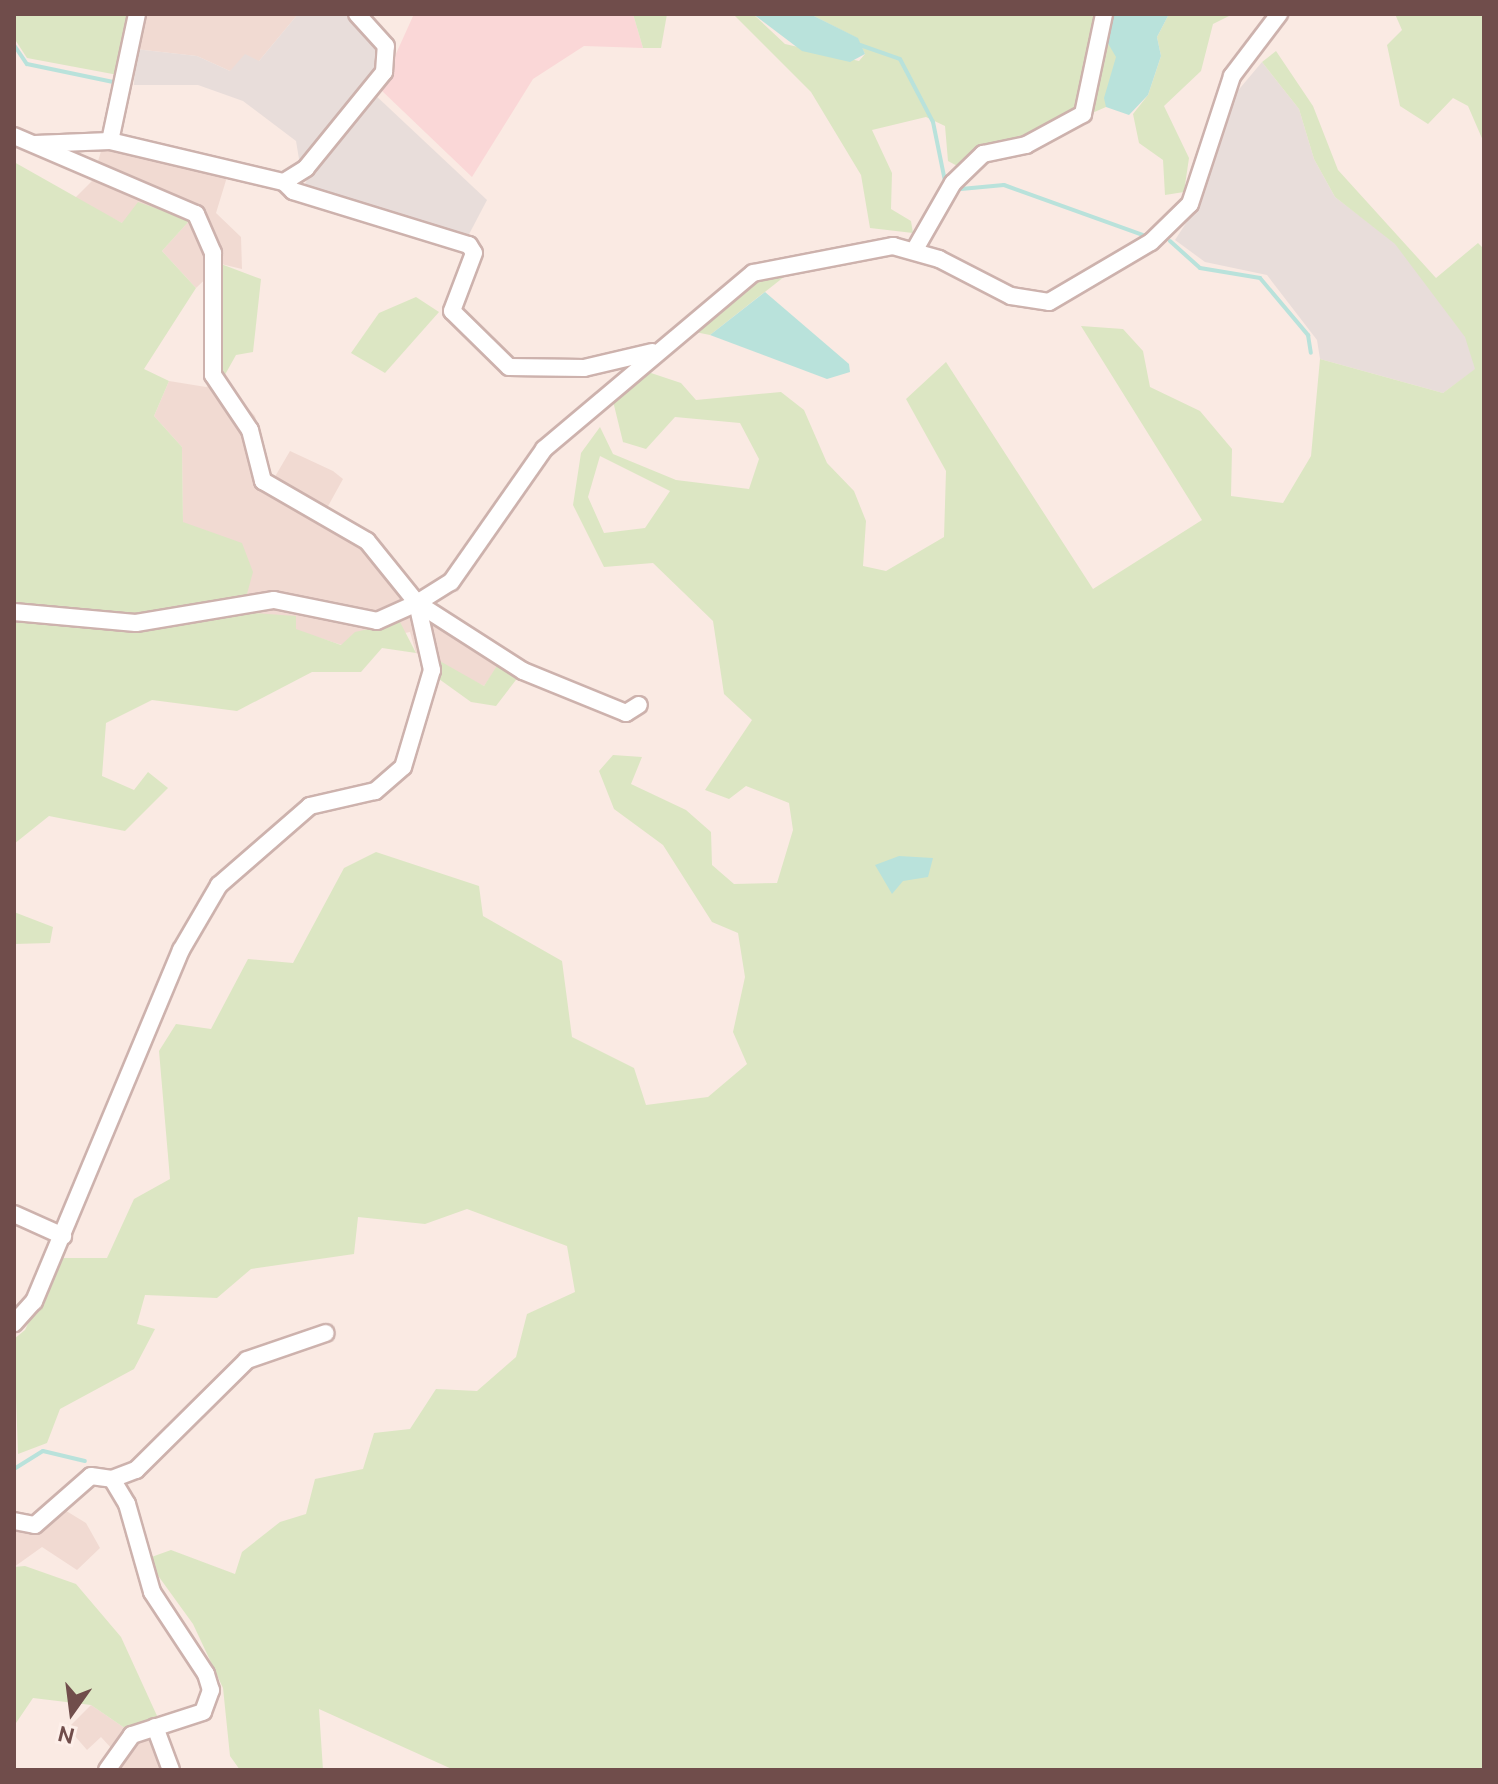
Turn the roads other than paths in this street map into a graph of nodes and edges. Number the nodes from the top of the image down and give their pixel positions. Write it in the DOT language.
graph roads {
  1 [pos="137,14"];
  2 [pos="357,14"];
  3 [pos="1104,14"];
  4 [pos="1279,14"];
  5 [pos="14,136"];
  6 [pos="110,141"];
  7 [pos="35,144"];
  8 [pos="284,182"];
  9 [pos="914,251"];
  10 [pos="652,352"];
  11 [pos="417,603"];
  12 [pos="14,612"];
  13 [pos="639,705"];
  14 [pos="14,1214"];
  15 [pos="63,1236"];
  16 [pos="14,1323"];
  17 [pos="326,1333"];
  18 [pos="112,1479"];
  19 [pos="14,1521"];
  20 [pos="155,1727"];
  21 [pos="107,1770"];
  22 [pos="171,1770"];
  1 -- 6 [label="street"];
  2 -- 8 [label="street"];
  3 -- 9 [label="street"];
  4 -- 9 [label="street"];
  5 -- 7 [label="street"];
  6 -- 7 [label="street"];
  6 -- 8 [label="street"];
  7 -- 11 [label="street"];
  8 -- 10 [label="street"];
  9 -- 10 [label="street"];
  10 -- 11 [label="street"];
  11 -- 12 [label="street"];
  11 -- 13 [label="street"];
  11 -- 15 [label="street"];
  14 -- 15 [label="street"];
  15 -- 16 [label="street"];
  17 -- 18 [label="street"];
  18 -- 19 [label="street"];
  18 -- 20 [label="street"];
  20 -- 21 [label="street"];
  20 -- 22 [label="street"];
}
